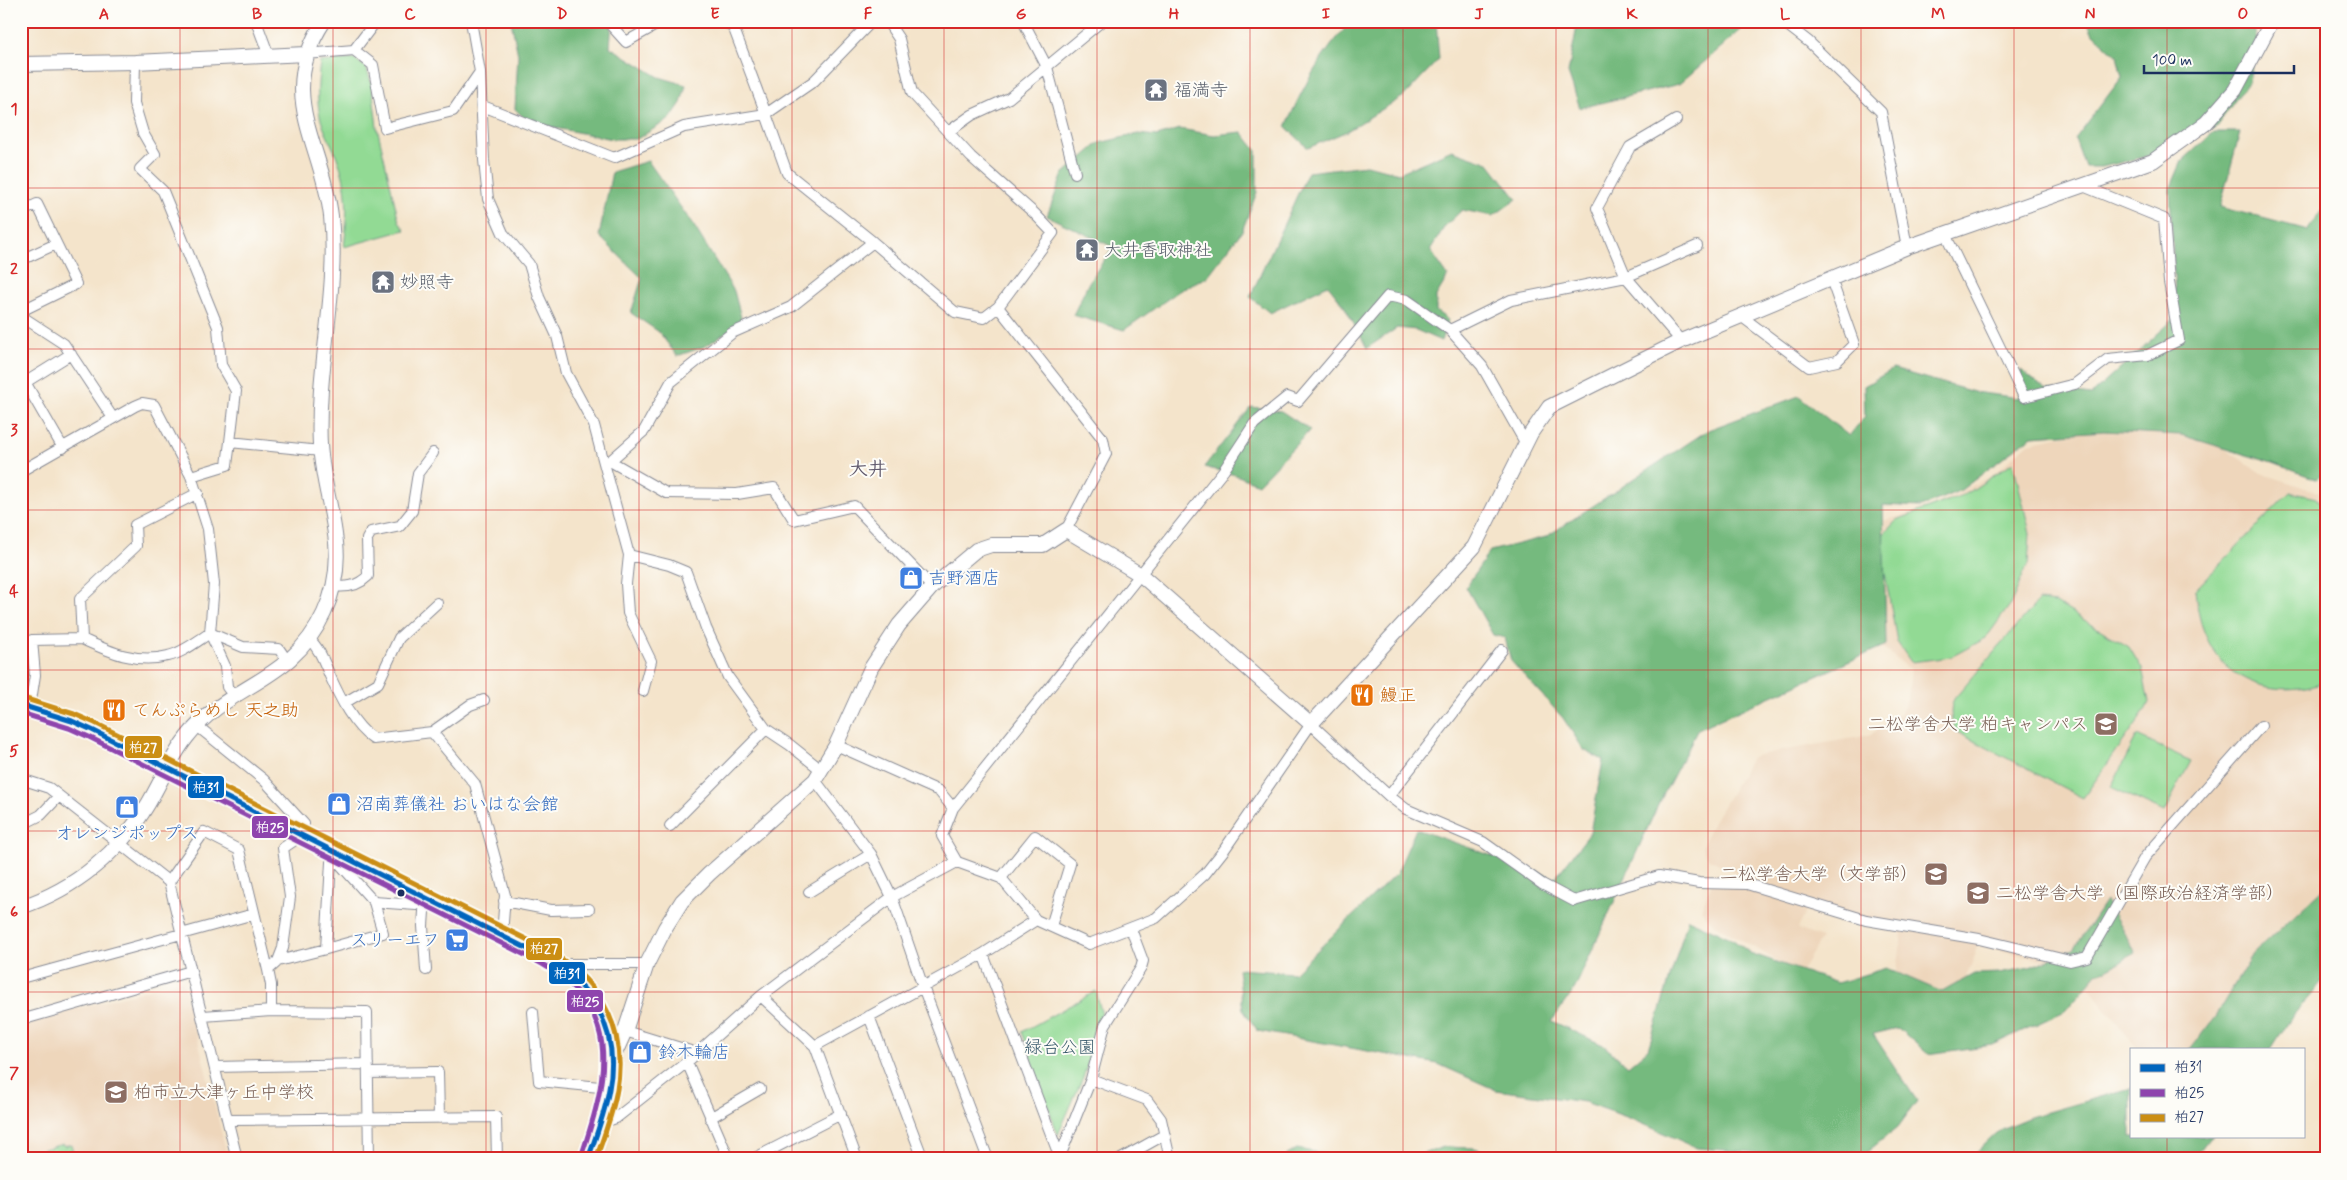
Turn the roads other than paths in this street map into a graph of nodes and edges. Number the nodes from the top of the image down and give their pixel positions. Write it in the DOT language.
graph roads {
  1 [pos="256,21"];
  2 [pos="324,21"];
  3 [pos="376,21"];
  4 [pos="471,21"];
  5 [pos="607,21"];
  6 [pos="663,21"];
  7 [pos="726,21"];
  8 [pos="872,21"];
  9 [pos="887,21"];
  10 [pos="1023,21"];
  11 [pos="1102,21"];
  12 [pos="1782,21"];
  13 [pos="2272,21"];
  14 [pos="354,50"];
  15 [pos="306,54"];
  16 [pos="269,56"];
  17 [pos="134,62"];
  18 [pos="21,64"];
  19 [pos="1047,67"];
  20 [pos="480,72"];
  21 [pos="483,106"];
  22 [pos="766,114"];
  23 [pos="1676,120"];
  24 [pos="948,132"];
  25 [pos="1075,173"];
  26 [pos="2083,186"];
  27 [pos="21,212"];
  28 [pos="1945,234"];
  29 [pos="873,242"];
  30 [pos="56,244"];
  31 [pos="1697,246"];
  32 [pos="1907,247"];
  33 [pos="21,260"];
  34 [pos="1626,277"];
  35 [pos="1831,279"];
  36 [pos="998,307"];
  37 [pos="21,311"];
  38 [pos="21,316"];
  39 [pos="1741,316"];
  40 [pos="1450,330"];
  41 [pos="1681,341"];
  42 [pos="71,354"];
  43 [pos="23,381"];
  44 [pos="114,418"];
  45 [pos="230,442"];
  46 [pos="1526,444"];
  47 [pos="63,448"];
  48 [pos="321,451"];
  49 [pos="433,453"];
  50 [pos="607,462"];
  51 [pos="22,468"];
  52 [pos="191,476"];
  53 [pos="198,493"];
  54 [pos="1066,530"];
  55 [pos="629,556"];
  56 [pos="1141,575"];
  57 [pos="333,586"];
  58 [pos="932,587"];
  59 [pos="437,603"];
  60 [pos="210,633"];
  61 [pos="82,638"];
  62 [pos="309,639"];
  63 [pos="27,646"];
  64 [pos="1502,650"];
  65 [pos="288,662"];
  66 [pos="643,691"];
  67 [pos="233,695"];
  68 [pos="484,700"];
  69 [pos="344,702"];
  70 [pos="26,706"];
  71 [pos="1311,724"];
  72 [pos="196,725"];
  73 [pos="2261,726"];
  74 [pos="766,730"];
  75 [pos="432,732"];
  76 [pos="836,744"];
  77 [pos="168,768"];
  78 [pos="818,775"];
  79 [pos="21,778"];
  80 [pos="59,796"];
  81 [pos="1389,796"];
  82 [pos="953,808"];
  83 [pos="21,825"];
  84 [pos="670,826"];
  85 [pos="300,833"];
  86 [pos="119,844"];
  87 [pos="871,854"];
  88 [pos="333,857"];
  89 [pos="957,862"];
  90 [pos="1001,878"];
  91 [pos="169,882"];
  92 [pos="809,892"];
  93 [pos="425,897"];
  94 [pos="892,897"];
  95 [pos="504,901"];
  96 [pos="374,902"];
  97 [pos="21,907"];
  98 [pos="588,909"];
  99 [pos="254,914"];
  100 [pos="1036,920"];
  101 [pos="1051,926"];
  102 [pos="1131,929"];
  103 [pos="182,934"];
  104 [pos="502,936"];
  105 [pos="326,949"];
  106 [pos="983,954"];
  107 [pos="278,961"];
  108 [pos="557,964"];
  109 [pos="647,964"];
  110 [pos="268,970"];
  111 [pos="426,970"];
  112 [pos="191,972"];
  113 [pos="21,978"];
  114 [pos="923,986"];
  115 [pos="761,996"];
  116 [pos="271,1011"];
  117 [pos="533,1012"];
  118 [pos="203,1016"];
  119 [pos="869,1016"];
  120 [pos="21,1020"];
  121 [pos="624,1031"];
  122 [pos="815,1046"];
  123 [pos="696,1053"];
  124 [pos="613,1058"];
  125 [pos="687,1062"];
  126 [pos="216,1066"];
  127 [pos="368,1068"];
  128 [pos="1091,1079"];
  129 [pos="610,1088"];
  130 [pos="760,1089"];
  131 [pos="840,1114"];
  132 [pos="439,1118"];
  133 [pos="710,1118"];
  134 [pos="368,1119"];
  135 [pos="229,1120"];
  136 [pos="600,1123"];
  137 [pos="1164,1135"];
  138 [pos="1059,1158"];
  139 [pos="237,1159"];
  140 [pos="369,1159"];
  141 [pos="497,1159"];
  142 [pos="588,1159"];
  143 [pos="729,1159"];
  144 [pos="753,1159"];
  145 [pos="856,1159"];
  146 [pos="923,1159"];
  147 [pos="988,1159"];
  148 [pos="1121,1159"];
  149 [pos="1170,1159"];
  1 -- 16 [label="street"];
  2 -- 15 [label="street"];
  3 -- 14 [label="street"];
  4 -- 20 [label="street"];
  5 -- 6 [label="street"];
  7 -- 22 [label="street"];
  8 -- 22 [label="street"];
  9 -- 24 [label="street"];
  10 -- 19 [label="street"];
  11 -- 19 [label="street"];
  12 -- 32 [label="street"];
  13 -- 26 [label="street"];
  14 -- 15 [label="street"];
  14 -- 20 [label="street"];
  15 -- 16 [label="street"];
  15 -- 48 [label="street"];
  16 -- 17 [label="street"];
  17 -- 18 [label="street"];
  17 -- 45 [label="street"];
  19 -- 24 [label="street"];
  19 -- 25 [label="street"];
  20 -- 21 [label="street"];
  21 -- 22 [label="street"];
  21 -- 50 [label="street"];
  22 -- 29 [label="street"];
  23 -- 34 [label="street"];
  24 -- 36 [label="street"];
  26 -- 28 [label="street"];
  26 -- 28 [label="street"];
  27 -- 30 [label="street"];
  28 -- 32 [label="street"];
  29 -- 36 [label="street"];
  29 -- 50 [label="street"];
  30 -- 33 [label="street"];
  30 -- 37 [label="street"];
  31 -- 34 [label="street"];
  32 -- 35 [label="street"];
  34 -- 40 [label="street"];
  34 -- 41 [label="street"];
  35 -- 39 [label="street"];
  35 -- 39 [label="street"];
  36 -- 54 [label="street"];
  38 -- 42 [label="street"];
  39 -- 41 [label="street"];
  40 -- 46 [label="street"];
  40 -- 56 [label="street"];
  41 -- 46 [label="street"];
  42 -- 43 [label="street"];
  42 -- 44 [label="street"];
  43 -- 47 [label="street"];
  44 -- 47 [label="street"];
  44 -- 52 [label="street"];
  45 -- 48 [label="street"];
  45 -- 52 [label="street"];
  46 -- 71 [label="street"];
  47 -- 51 [label="street"];
  48 -- 57 [label="street"];
  49 -- 57 [label="street"];
  50 -- 55 [label="street"];
  50 -- 58 [label="street"];
  52 -- 53 [label="street"];
  53 -- 60 [label="street"];
  53 -- 61 [label="street"];
  54 -- 56 [label="street"];
  54 -- 58 [label="street"];
  55 -- 66 [label="street"];
  55 -- 74 [label="street"];
  56 -- 71 [label="street"];
  56 -- 82 [label="street"];
  57 -- 62 [label="street"];
  58 -- 76 [label="street"];
  59 -- 69 [label="street"];
  60 -- 61 [label="street"];
  60 -- 65 [label="street"];
  60 -- 67 [label="street"];
  61 -- 63 [label="street"];
  62 -- 65 [label="street"];
  62 -- 69 [label="street"];
  63 -- 70 [label="street"];
  64 -- 81 [label="street"];
  65 -- 67 [label="street"];
  67 -- 72 [label="street"];
  68 -- 75 [label="street"];
  69 -- 75 [label="street"];
  70 -- 77 [label="street"];
  71 -- 81 [label="street"];
  71 -- 102 [label="street"];
  72 -- 77 [label="street"];
  72 -- 85 [label="street"];
  73 -- 81 [label="street"];
  74 -- 78 [label="street"];
  74 -- 84 [label="street"];
  75 -- 95 [label="street"];
  76 -- 78 [label="street"];
  76 -- 82 [label="street"];
  77 -- 85 [label="street"];
  77 -- 86 [label="street"];
  78 -- 87 [label="street"];
  78 -- 109 [label="street"];
  79 -- 80 [label="street"];
  80 -- 83 [label="street"];
  80 -- 86 [label="street"];
  82 -- 89 [label="street"];
  85 -- 88 [label="street"];
  85 -- 107 [label="street"];
  86 -- 91 [label="street"];
  86 -- 97 [label="street"];
  87 -- 92 [label="street"];
  87 -- 94 [label="street"];
  88 -- 93 [label="street"];
  88 -- 96 [label="street"];
  88 -- 105 [label="street"];
  89 -- 90 [label="street"];
  89 -- 94 [label="street"];
  90 -- 100 [label="street"];
  90 -- 101 [label="street"];
  91 -- 99 [label="street"];
  91 -- 103 [label="street"];
  93 -- 96 [label="street"];
  93 -- 104 [label="street"];
  93 -- 111 [label="street"];
  94 -- 114 [label="street"];
  94 -- 115 [label="street"];
  95 -- 98 [label="street"];
  95 -- 104 [label="street"];
  96 -- 105 [label="street"];
  99 -- 103 [label="street"];
  99 -- 110 [label="street"];
  100 -- 101 [label="street"];
  100 -- 106 [label="street"];
  101 -- 102 [label="street"];
  102 -- 128 [label="street"];
  103 -- 112 [label="street"];
  103 -- 113 [label="street"];
  104 -- 108 [label="street"];
  105 -- 107 [label="street"];
  106 -- 114 [label="street"];
  106 -- 138 [label="street"];
  107 -- 110 [label="street"];
  108 -- 109 [label="street"];
  108 -- 124 [label="street"];
  109 -- 121 [label="street"];
  110 -- 116 [label="street"];
  112 -- 118 [label="street"];
  112 -- 120 [label="street"];
  114 -- 119 [label="street"];
  114 -- 147 [label="street"];
  115 -- 122 [label="street"];
  115 -- 123 [label="street"];
  116 -- 118 [label="street"];
  116 -- 127 [label="street"];
  117 -- 129 [label="street"];
  118 -- 126 [label="street"];
  119 -- 122 [label="street"];
  119 -- 146 [label="street"];
  121 -- 123 [label="street"];
  121 -- 124 [label="street"];
  122 -- 131 [label="street"];
  123 -- 125 [label="street"];
  124 -- 129 [label="street"];
  125 -- 133 [label="street"];
  125 -- 136 [label="street"];
  126 -- 127 [label="street"];
  126 -- 135 [label="street"];
  127 -- 132 [label="street"];
  127 -- 134 [label="street"];
  128 -- 137 [label="street"];
  128 -- 138 [label="street"];
  129 -- 136 [label="street"];
  130 -- 133 [label="street"];
  131 -- 144 [label="street"];
  131 -- 145 [label="street"];
  132 -- 134 [label="street"];
  132 -- 141 [label="street"];
  133 -- 143 [label="street"];
  134 -- 135 [label="street"];
  134 -- 140 [label="street"];
  135 -- 139 [label="street"];
  136 -- 142 [label="street"];
  137 -- 148 [label="street"];
  137 -- 149 [label="street"];
}
